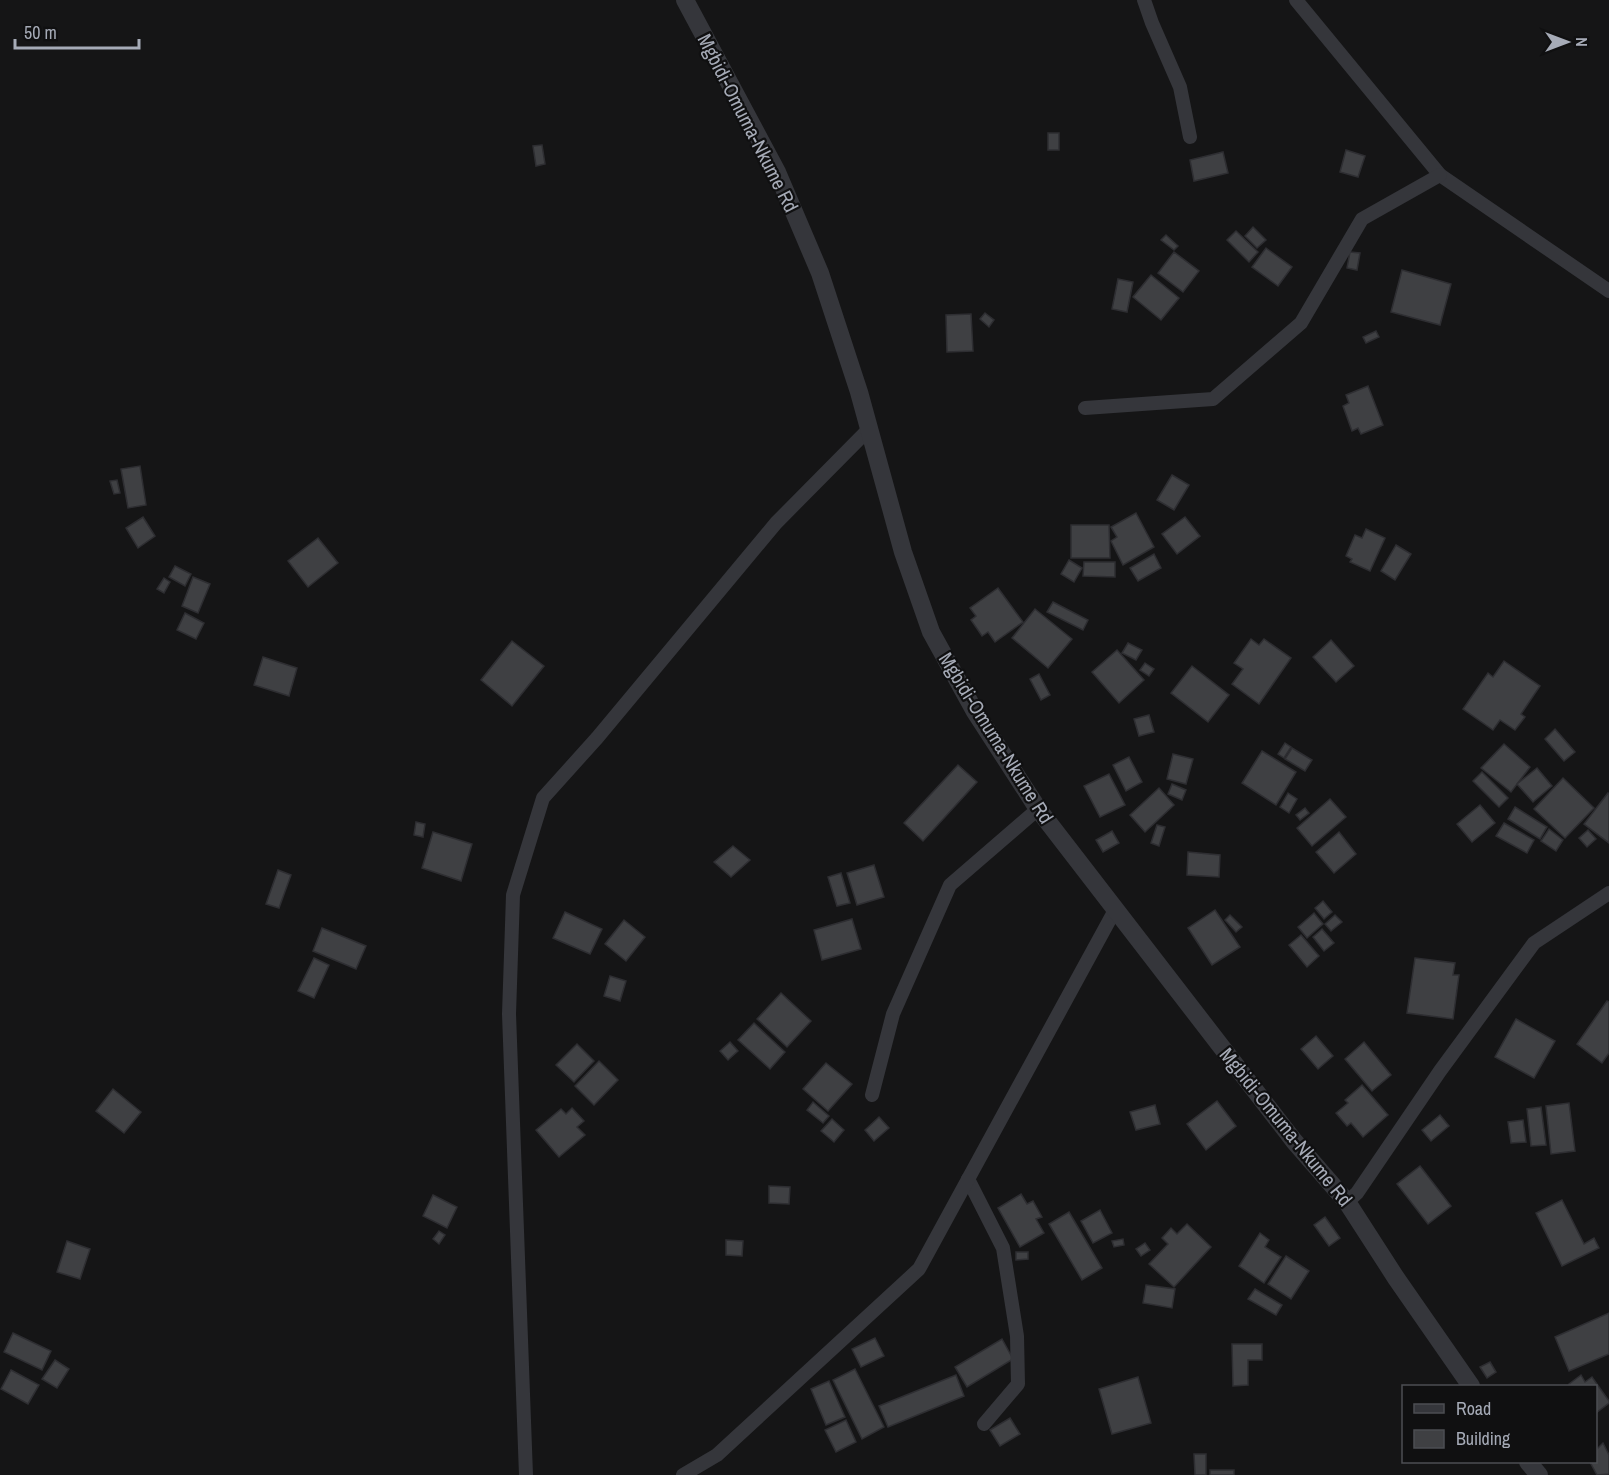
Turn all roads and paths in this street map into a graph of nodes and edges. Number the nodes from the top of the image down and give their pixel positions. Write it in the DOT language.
graph roads {
  1 [pos="685,0"];
  2 [pos="1144,0"];
  3 [pos="1296,0"];
  4 [pos="1190,137"];
  5 [pos="1440,175"];
  6 [pos="1609,291"];
  7 [pos="1085,408"];
  8 [pos="869,429"];
  9 [pos="1038,809"];
  10 [pos="1609,893"];
  11 [pos="1116,910"];
  12 [pos="872,1095"];
  13 [pos="968,1179"];
  14 [pos="1347,1202"];
  15 [pos="1470,1385"];
  16 [pos="984,1424"];
  17 [pos="1530,1463"];
  18 [pos="526,1475"];
  19 [pos="683,1475"];
  20 [pos="1539,1475"];
  1 -- 8 [label="street, Mgbidi-Omuma-Nkume Rd"];
  2 -- 4 [label="street"];
  3 -- 5 [label="street"];
  5 -- 6 [label="street"];
  5 -- 7 [label="street"];
  8 -- 9 [label="street, Mgbidi-Omuma-Nkume Rd"];
  8 -- 18 [label="street"];
  9 -- 11 [label="street, Mgbidi-Omuma-Nkume Rd"];
  9 -- 12 [label="street"];
  10 -- 14 [label="street"];
  11 -- 13 [label="street"];
  11 -- 14 [label="street, Mgbidi-Omuma-Nkume Rd"];
  13 -- 16 [label="street"];
  13 -- 19 [label="street"];
  14 -- 15 [label="street, Mgbidi-Omuma-Nkume Rd"];
  17 -- 20 [label="street"];
}
